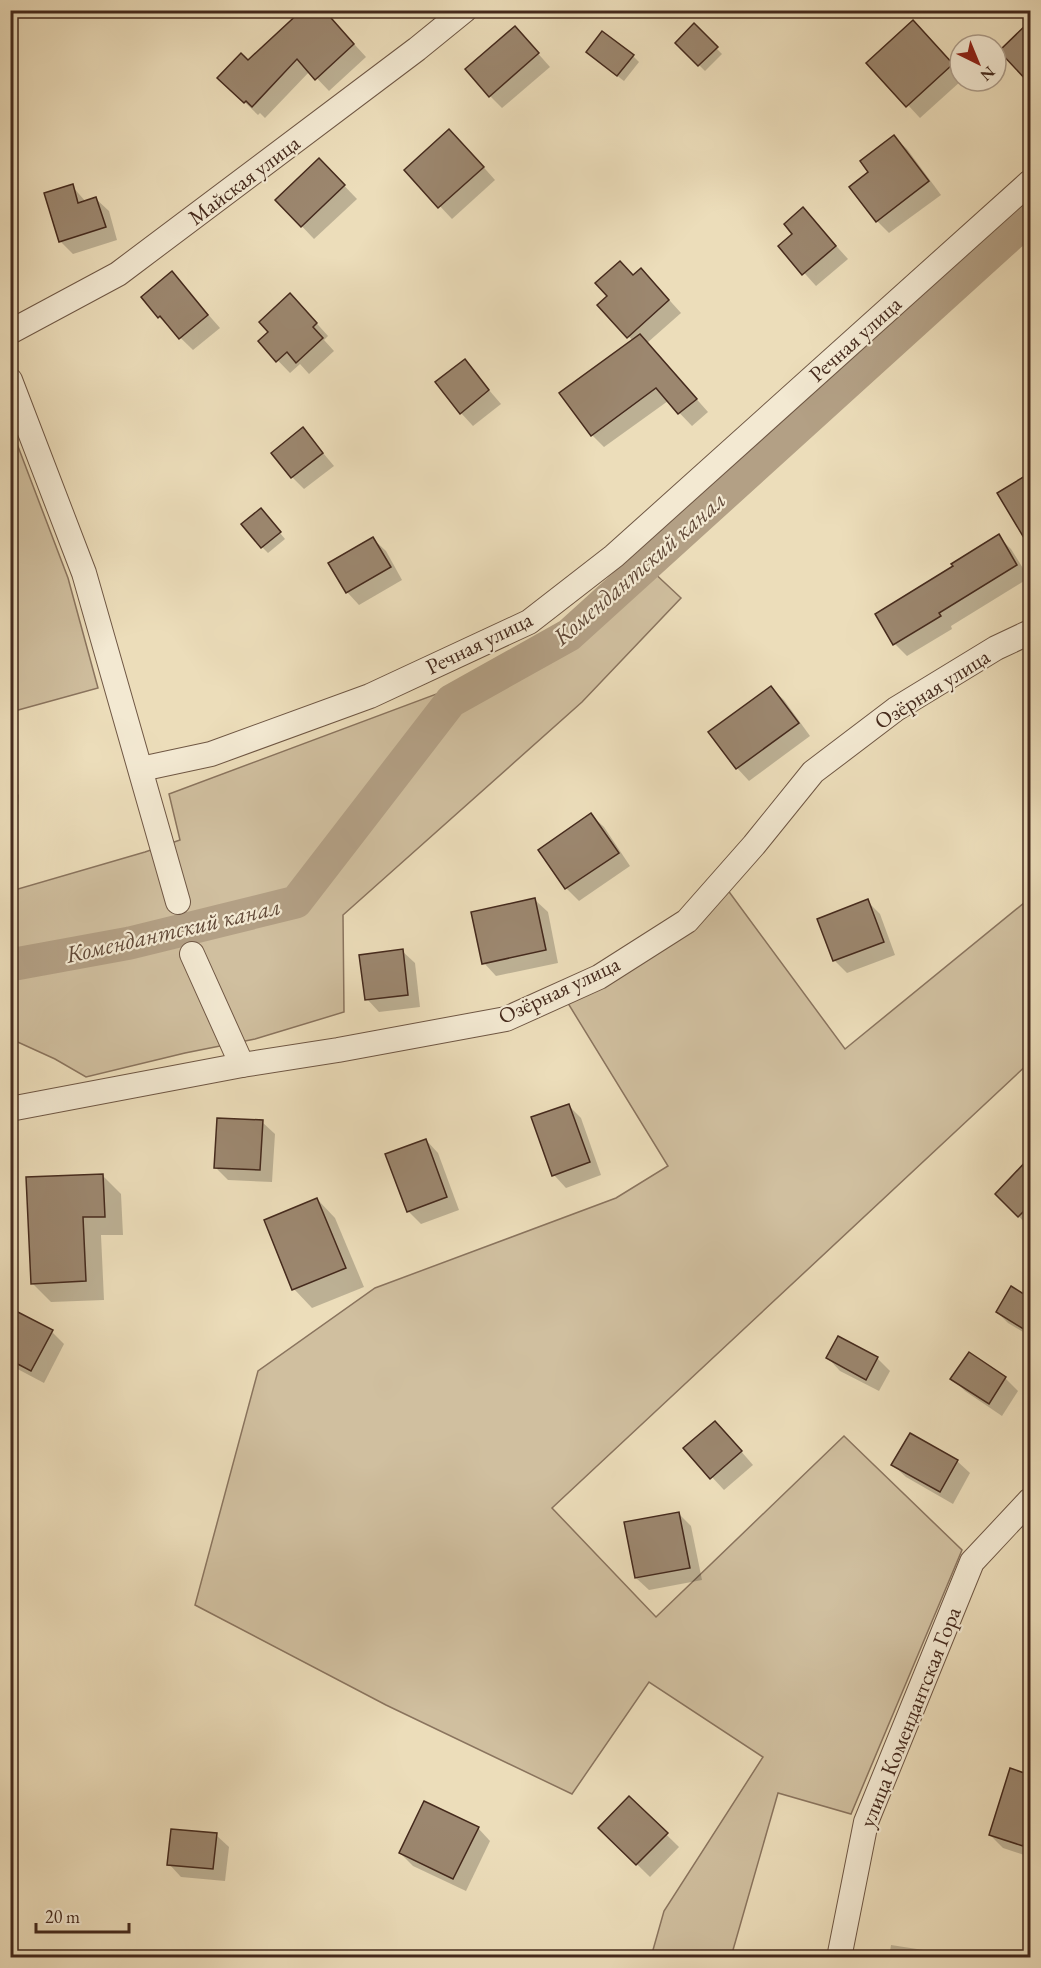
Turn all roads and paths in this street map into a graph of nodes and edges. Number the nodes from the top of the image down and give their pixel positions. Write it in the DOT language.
graph roads {
  1 [pos="465,10"];
  2 [pos="1030,182"];
  3 [pos="10,332"];
  4 [pos="10,380"];
  5 [pos="1030,632"];
  6 [pos="141,769"];
  7 [pos="178,902"];
  8 [pos="192,954"];
  9 [pos="242,1065"];
  10 [pos="10,1109"];
  11 [pos="1030,1500"];
  12 [pos="839,1958"];
  1 -- 3 [label="street, Майская улица"];
  2 -- 6 [label="street, Речная улица"];
  4 -- 6 [label="street"];
  5 -- 9 [label="street, Озёрная улица"];
  6 -- 7 [label="street"];
  8 -- 9 [label="street"];
  9 -- 10 [label="street, Озёрная улица"];
  11 -- 12 [label="street, улица Комендантская Гора"];
}
